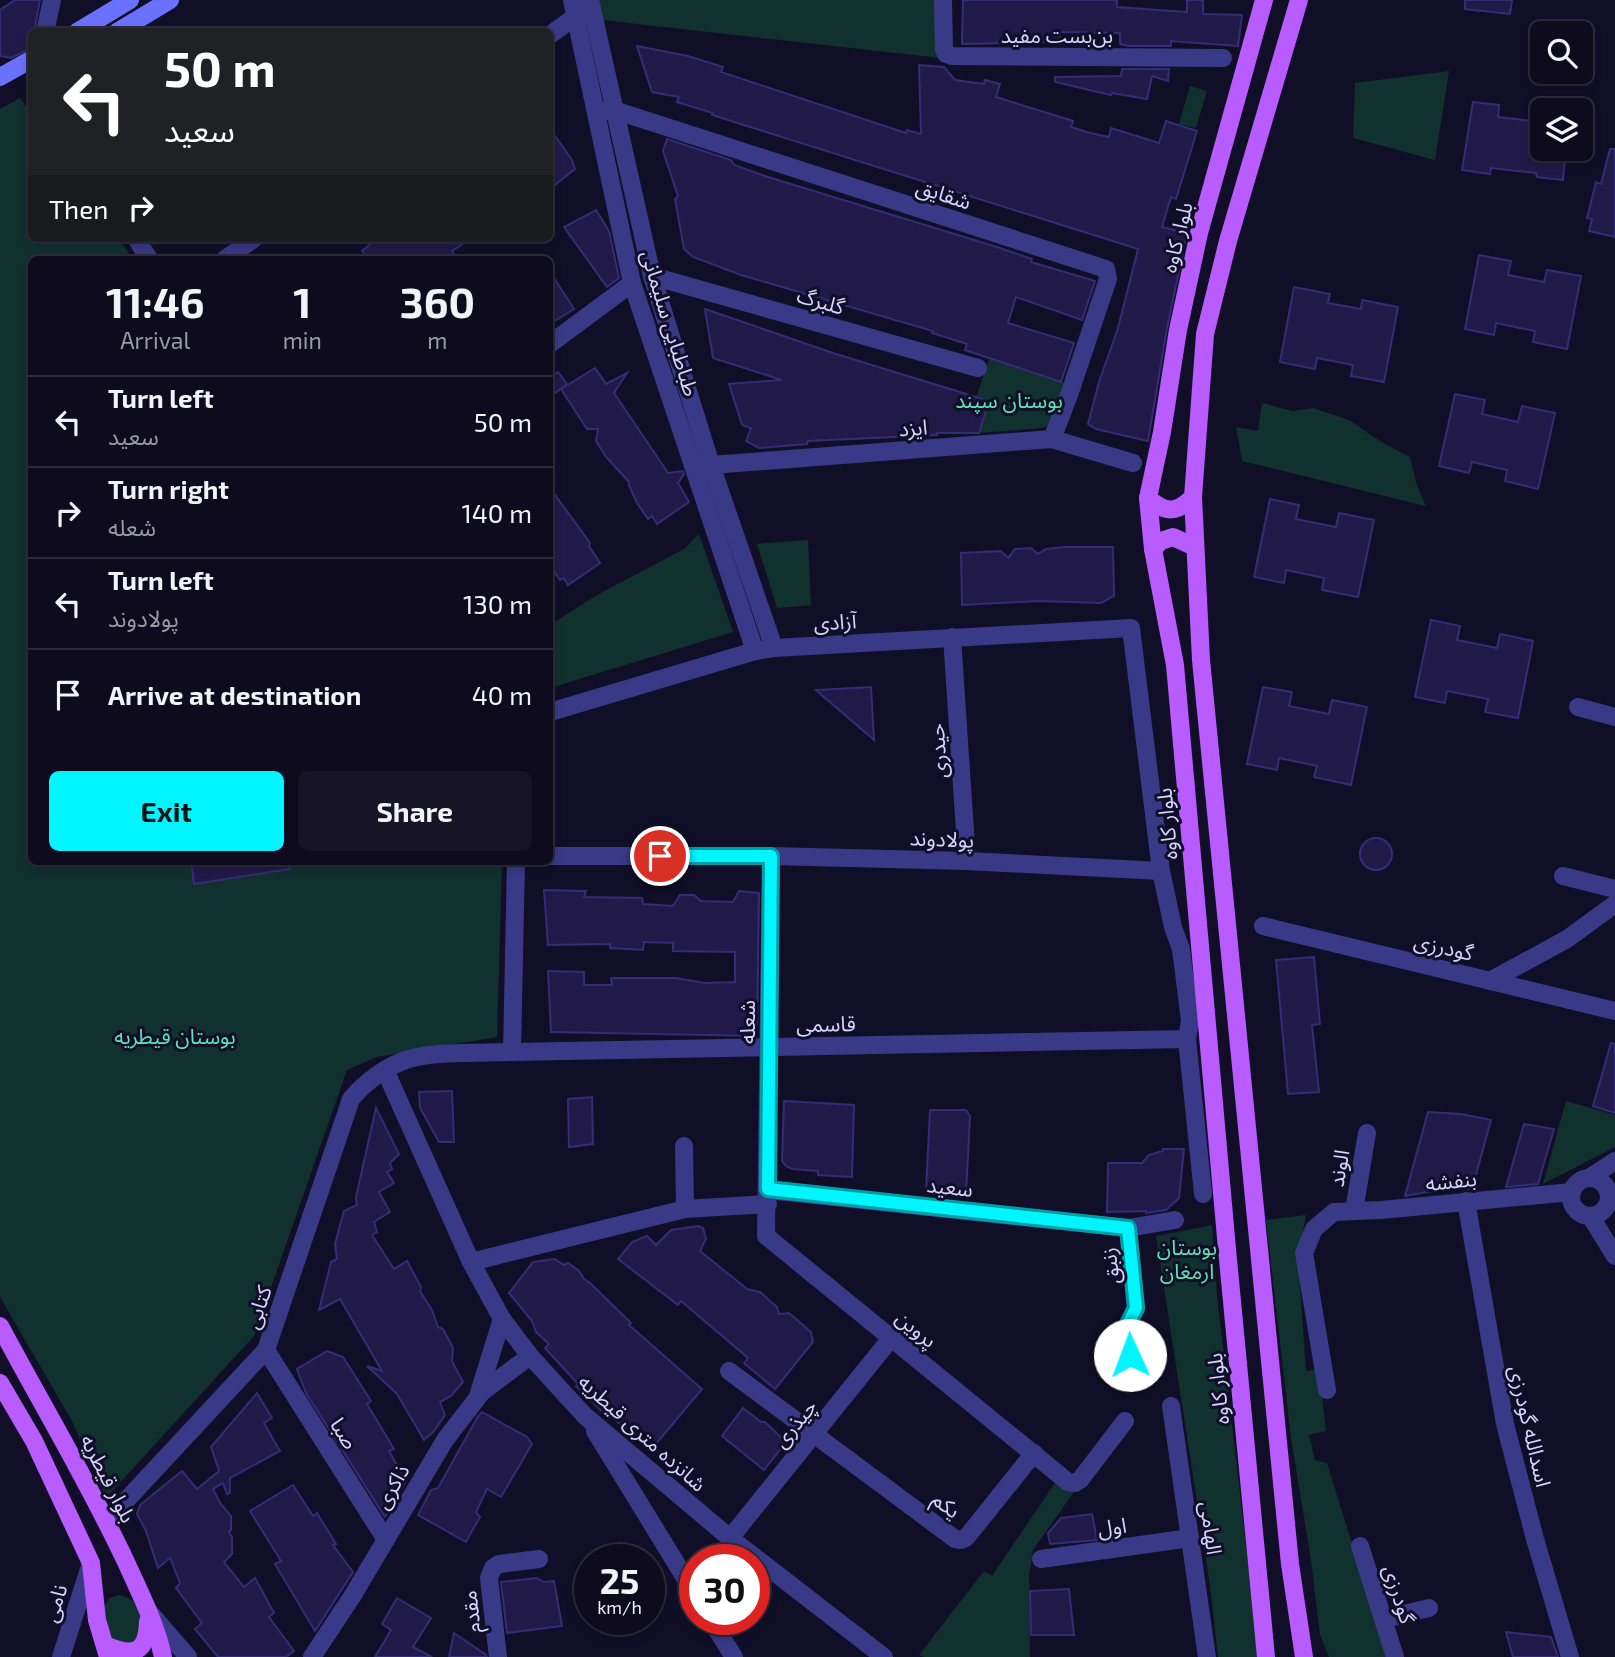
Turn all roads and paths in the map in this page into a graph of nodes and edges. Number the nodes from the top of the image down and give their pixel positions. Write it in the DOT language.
graph roads {
  1 [pos="52,0"];
  2 [pos="130,0"];
  3 [pos="170,0"];
  4 [pos="943,0"];
  5 [pos="1255,0"];
  6 [pos="1264,0"];
  7 [pos="1300,0"];
  8 [pos="582,7"];
  9 [pos="1257,25"];
  10 [pos="46,28"];
  11 [pos="84,28"];
  12 [pos="124,28"];
  13 [pos="553,32"];
  14 [pos="1223,58"];
  15 [pos="28,63"];
  16 [pos="0,77"];
  17 [pos="605,111"];
  18 [pos="249,242"];
  19 [pos="229,256"];
  20 [pos="652,275"];
  21 [pos="632,283"];
  22 [pos="553,342"];
  23 [pos="978,368"];
  24 [pos="1052,439"];
  25 [pos="1133,463"];
  26 [pos="702,467"];
  27 [pos="1193,497"];
  28 [pos="1148,498"];
  29 [pos="1195,547"];
  30 [pos="1153,549"];
  31 [pos="952,637"];
  32 [pos="774,648"];
  33 [pos="755,651"];
  34 [pos="1578,708"];
  35 [pos="553,711"];
  36 [pos="1615,717"];
  37 [pos="553,856"];
  38 [pos="771,856"];
  39 [pos="967,861"];
  40 [pos="516,865"];
  41 [pos="1161,871"];
  42 [pos="1563,876"];
  43 [pos="1615,889"];
  44 [pos="1615,904"];
  45 [pos="1263,926"];
  46 [pos="1490,981"];
  47 [pos="1615,1011"];
  48 [pos="1187,1040"];
  49 [pos="769,1047"];
  50 [pos="512,1052"];
  51 [pos="385,1070"];
  52 [pos="1367,1133"];
  53 [pos="684,1146"];
  54 [pos="1615,1161"];
  55 [pos="1589,1178"];
  56 [pos="1572,1192"];
  57 [pos="1203,1194"];
  58 [pos="768,1197"];
  59 [pos="1466,1201"];
  60 [pos="685,1209"];
  61 [pos="1354,1211"];
  62 [pos="1604,1212"];
  63 [pos="1175,1220"];
  64 [pos="1128,1228"];
  65 [pos="1615,1256"];
  66 [pos="471,1262"];
  67 [pos="502,1319"];
  68 [pos="0,1326"];
  69 [pos="892,1336"];
  70 [pos="266,1350"];
  71 [pos="530,1356"];
  72 [pos="729,1371"];
  73 [pos="0,1382"];
  74 [pos="1132,1382"];
  75 [pos="1327,1390"];
  76 [pos="477,1399"];
  77 [pos="5,1405"];
  78 [pos="1171,1406"];
  79 [pos="585,1416"];
  80 [pos="1125,1421"];
  81 [pos="814,1434"];
  82 [pos="1034,1452"];
  83 [pos="107,1521"];
  84 [pos="730,1538"];
  85 [pos="1190,1538"];
  86 [pos="386,1540"];
  87 [pos="1360,1546"];
  88 [pos="539,1559"];
  89 [pos="1041,1559"];
  90 [pos="90,1563"];
  91 [pos="679,1568"];
  92 [pos="1429,1608"];
  93 [pos="1297,1610"];
  94 [pos="149,1612"];
  95 [pos="1384,1619"];
  96 [pos="720,1635"];
  97 [pos="106,1651"];
  98 [pos="61,1657"];
  99 [pos="163,1657"];
  100 [pos="188,1657"];
  101 [pos="313,1657"];
  102 [pos="498,1657"];
  103 [pos="734,1657"];
  104 [pos="884,1657"];
  105 [pos="1207,1657"];
  106 [pos="1266,1657"];
  107 [pos="1304,1657"];
  108 [pos="1312,1657"];
  109 [pos="1395,1657"];
  110 [pos="1570,1657"];
  1 -- 10 [label="street"];
  2 -- 11 [label="main road"];
  3 -- 12 [label="main road"];
  4 -- 14 [label="street, بن‌بست مفید"];
  5 -- 9 [label="main road"];
  6 -- 9 [label="main road, بلوار کاوه"];
  7 -- 27 [label="main road"];
  8 -- 13 [label="street"];
  8 -- 17 [label="street, طباطبایی سلیمانی"];
  9 -- 28 [label="main road, بلوار کاوه"];
  15 -- 16 [label="main road"];
  17 -- 20 [label="street, طباطبایی سلیمانی"];
  17 -- 21 [label="street, طباطبایی سلیمانی"];
  17 -- 24 [label="street, شقایق"];
  18 -- 19 [label="street"];
  20 -- 23 [label="street, گلبرگ"];
  20 -- 26 [label="street, طباطبایی سلیمانی"];
  21 -- 22 [label="street"];
  21 -- 26 [label="street, طباطبایی سلیمانی"];
  24 -- 25 [label="street, ایزد"];
  24 -- 26 [label="street, ایزد"];
  26 -- 32 [label="street, طباطبایی سلیمانی"];
  26 -- 33 [label="street, طباطبایی سلیمانی"];
  27 -- 28 [label="main road"];
  27 -- 29 [label="main road"];
  28 -- 30 [label="main road, بلوار کاوه"];
  29 -- 30 [label="main road"];
  29 -- 93 [label="main road"];
  30 -- 106 [label="main road, بلوار کاوه"];
  31 -- 32 [label="street, آزادی"];
  31 -- 39 [label="street, حیدری"];
  31 -- 41 [label="street, آزادی"];
  32 -- 33 [label="street, آزادی"];
  33 -- 35 [label="street, آزادی"];
  34 -- 36 [label="street"];
  37 -- 38 [label="street, پولادوند"];
  38 -- 39 [label="street, پولادوند"];
  38 -- 49 [label="street, شعله"];
  39 -- 41 [label="street, پولادوند"];
  40 -- 50 [label="street"];
  41 -- 48 [label="street"];
  42 -- 43 [label="street"];
  44 -- 46 [label="street"];
  45 -- 46 [label="street, گودرزی"];
  46 -- 47 [label="street, گودرزی"];
  48 -- 49 [label="street, قاسمی"];
  48 -- 57 [label="street"];
  49 -- 50 [label="street, قاسمی"];
  49 -- 58 [label="street, شعله"];
  50 -- 51 [label="street, قاسمی"];
  51 -- 66 [label="street, شانزده متری قیطریه"];
  51 -- 70 [label="street, کتابی"];
  52 -- 61 [label="street, الوند"];
  53 -- 60 [label="street"];
  54 -- 55 [label="street"];
  55 -- 56 [label="street"];
  55 -- 62 [label="street"];
  56 -- 59 [label="street, بنفشه"];
  56 -- 62 [label="street"];
  58 -- 60 [label="street, سعید"];
  58 -- 64 [label="street, سعید"];
  58 -- 69 [label="street, پروین"];
  59 -- 61 [label="street, بنفشه"];
  59 -- 110 [label="street, اسدالله گودرزی"];
  60 -- 66 [label="street, سعید"];
  61 -- 75 [label="street, بنفشه"];
  62 -- 65 [label="street"];
  63 -- 64 [label="street, سعید"];
  64 -- 74 [label="street, زنبق"];
  66 -- 67 [label="street, شانزده متری قیطریه"];
  67 -- 71 [label="street, شانزده متری قیطریه"];
  67 -- 76 [label="street"];
  68 -- 83 [label="main road, بلوار قیطریه"];
  69 -- 81 [label="street, چیذری"];
  69 -- 82 [label="street, پروین"];
  70 -- 83 [label="street, کتابی"];
  70 -- 86 [label="street, صبا"];
  71 -- 76 [label="street, ذاکری"];
  71 -- 79 [label="street, شانزده متری قیطریه"];
  72 -- 81 [label="street"];
  73 -- 77 [label="main road"];
  76 -- 86 [label="street, ذاکری"];
  77 -- 90 [label="main road"];
  78 -- 85 [label="street, الهامی"];
  79 -- 84 [label="street, شانزده متری قیطریه"];
  79 -- 91 [label="street"];
  80 -- 82 [label="street, پروین"];
  81 -- 82 [label="street, یکم"];
  81 -- 84 [label="street, چیذری"];
  83 -- 94 [label="main road, بلوار قیطریه"];
  84 -- 104 [label="street, شانزده متری قیطریه"];
  85 -- 89 [label="street, اول"];
  85 -- 105 [label="street, الهامی"];
  86 -- 101 [label="street, ذاکری"];
  87 -- 95 [label="street, گودرزی"];
  88 -- 102 [label="street, مقدم"];
  90 -- 97 [label="main road"];
  90 -- 98 [label="street, نامی"];
  92 -- 95 [label="street"];
  93 -- 107 [label="main road"];
  93 -- 108 [label="main road"];
  94 -- 97 [label="main road"];
  94 -- 99 [label="main road, بلوار قیطریه"];
  94 -- 100 [label="street"];
  95 -- 109 [label="street, گودرزی"];
  96 -- 103 [label="street"];
}
